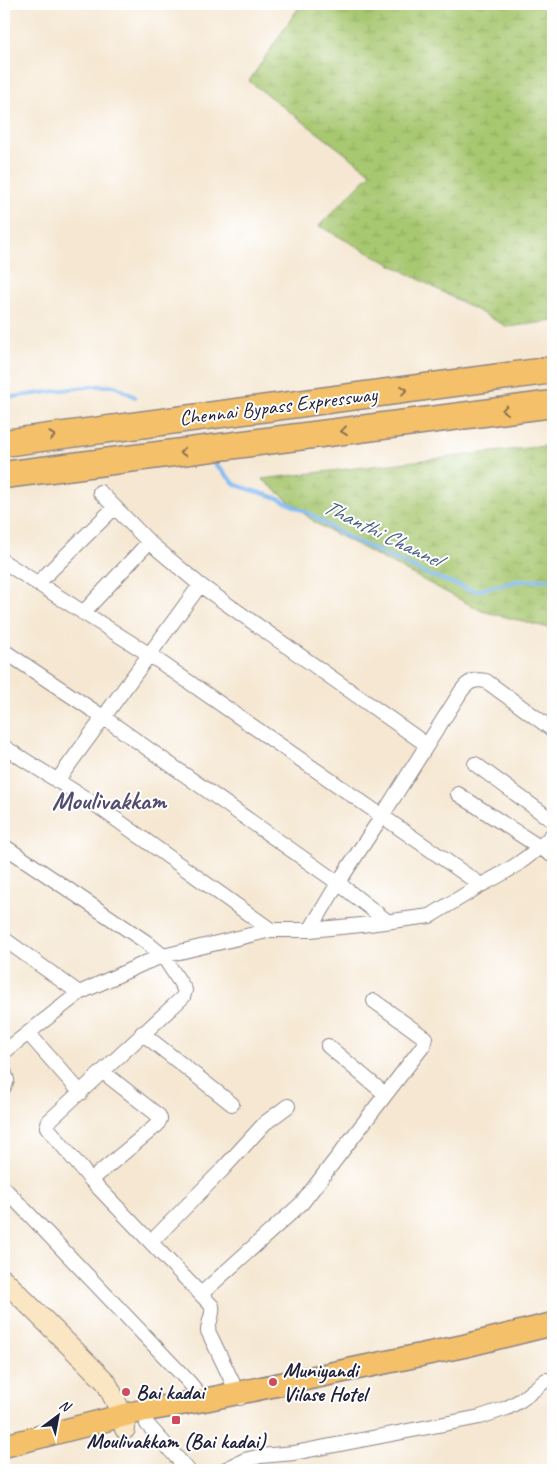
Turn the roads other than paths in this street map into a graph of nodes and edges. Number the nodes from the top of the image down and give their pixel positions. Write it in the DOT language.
graph roads {
  1 [pos="553,370"];
  2 [pos="553,404"];
  3 [pos="4,443"];
  4 [pos="4,475"];
  5 [pos="100,492"];
  6 [pos="115,507"];
  7 [pos="149,542"];
  8 [pos="4,562"];
  9 [pos="38,583"];
  10 [pos="200,585"];
  11 [pos="83,613"];
  12 [pos="4,650"];
  13 [pos="150,655"];
  14 [pos="103,717"];
  15 [pos="553,730"];
  16 [pos="427,745"];
  17 [pos="4,747"];
  18 [pos="475,764"];
  19 [pos="57,781"];
  20 [pos="458,794"];
  21 [pos="382,816"];
  22 [pos="553,821"];
  23 [pos="553,834"];
  24 [pos="4,846"];
  25 [pos="540,848"];
  26 [pos="553,856"];
  27 [pos="338,883"];
  28 [pos="481,885"];
  29 [pos="386,921"];
  30 [pos="271,930"];
  31 [pos="310,930"];
  32 [pos="4,940"];
  33 [pos="163,956"];
  34 [pos="79,993"];
  35 [pos="374,1001"];
  36 [pos="28,1033"];
  37 [pos="142,1033"];
  38 [pos="328,1046"];
  39 [pos="4,1052"];
  40 [pos="4,1071"];
  41 [pos="103,1072"];
  42 [pos="4,1087"];
  43 [pos="81,1093"];
  44 [pos="385,1094"];
  45 [pos="232,1104"];
  46 [pos="288,1106"];
  47 [pos="91,1180"];
  48 [pos="4,1188"];
  49 [pos="151,1242"];
  50 [pos="4,1280"];
  51 [pos="200,1294"];
  52 [pos="553,1324"];
  53 [pos="553,1334"];
  54 [pos="546,1380"];
  55 [pos="240,1398"];
  56 [pos="204,1400"];
  57 [pos="134,1420"];
  58 [pos="4,1446"];
  59 [pos="4,1457"];
  60 [pos="188,1470"];
  61 [pos="224,1470"];
  3 -- 1 [label="highway, Chennai Bypass Expressway, one-way"];
  2 -- 4 [label="highway, Chennai Bypass Expressway, one-way"];
  5 -- 6 [label="street"];
  6 -- 7 [label="street"];
  6 -- 9 [label="street"];
  7 -- 10 [label="street"];
  7 -- 11 [label="street"];
  8 -- 9 [label="street"];
  9 -- 11 [label="street"];
  10 -- 13 [label="street"];
  10 -- 16 [label="street"];
  11 -- 13 [label="street"];
  12 -- 14 [label="street"];
  13 -- 14 [label="street"];
  13 -- 21 [label="street"];
  14 -- 19 [label="street"];
  14 -- 27 [label="street"];
  15 -- 16 [label="street"];
  16 -- 21 [label="street"];
  17 -- 19 [label="street"];
  18 -- 22 [label="street"];
  19 -- 30 [label="street"];
  20 -- 25 [label="street"];
  21 -- 27 [label="street"];
  21 -- 28 [label="street"];
  23 -- 25 [label="street"];
  24 -- 33 [label="street"];
  25 -- 26 [label="street"];
  25 -- 28 [label="street"];
  27 -- 29 [label="street"];
  27 -- 31 [label="street"];
  28 -- 29 [label="street"];
  29 -- 31 [label="street"];
  30 -- 31 [label="street"];
  30 -- 33 [label="street"];
  32 -- 34 [label="street"];
  33 -- 34 [label="street"];
  33 -- 37 [label="street"];
  34 -- 36 [label="street"];
  35 -- 44 [label="street"];
  36 -- 39 [label="street"];
  36 -- 43 [label="street"];
  37 -- 41 [label="street"];
  37 -- 45 [label="street"];
  38 -- 44 [label="street"];
  40 -- 42 [label="street"];
  41 -- 43 [label="street"];
  41 -- 47 [label="street"];
  43 -- 47 [label="street"];
  44 -- 51 [label="street"];
  46 -- 49 [label="street"];
  47 -- 49 [label="street"];
  48 -- 56 [label="street"];
  49 -- 51 [label="street"];
  50 -- 57 [label="street"];
  51 -- 55 [label="street"];
  52 -- 55 [label="main road"];
  53 -- 55 [label="main road"];
  54 -- 61 [label="street"];
  55 -- 56 [label="main road"];
  55 -- 57 [label="main road"];
  56 -- 57 [label="main road"];
  57 -- 58 [label="main road"];
  57 -- 59 [label="main road"];
  57 -- 60 [label="street"];
}
